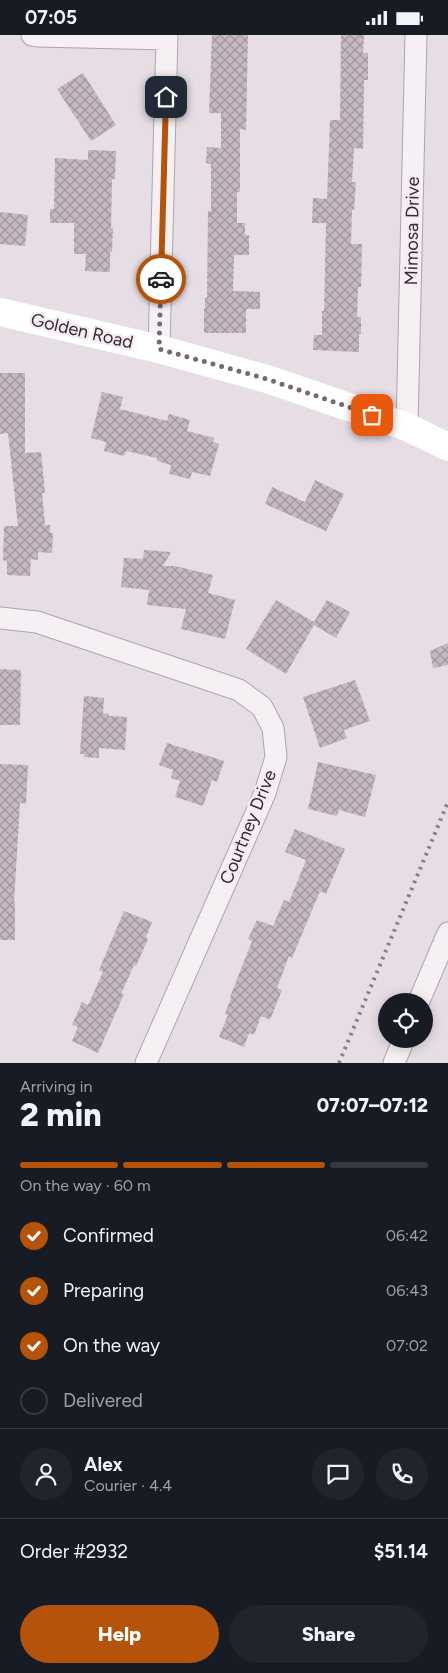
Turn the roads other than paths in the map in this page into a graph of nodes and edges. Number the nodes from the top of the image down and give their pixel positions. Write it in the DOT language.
graph roads {
  1 [pos="32,35"];
  2 [pos="416,35"];
  3 [pos="167,37"];
  4 [pos="0,312"];
  5 [pos="159,349"];
  6 [pos="407,427"];
  7 [pos="448,447"];
  8 [pos="0,618"];
  9 [pos="448,933"];
  10 [pos="423,993"];
  11 [pos="400,1048"];
  12 [pos="146,1063"];
  13 [pos="394,1063"];
  1 -- 3 [label="street"];
  2 -- 6 [label="street, Mimosa Drive"];
  3 -- 5 [label="street"];
  4 -- 5 [label="street, Golden Road"];
  5 -- 6 [label="street, Golden Road"];
  6 -- 7 [label="street, Golden Road"];
  8 -- 12 [label="street, Courtney Drive"];
  9 -- 10 [label="street"];
  11 -- 13 [label="street"];
}
